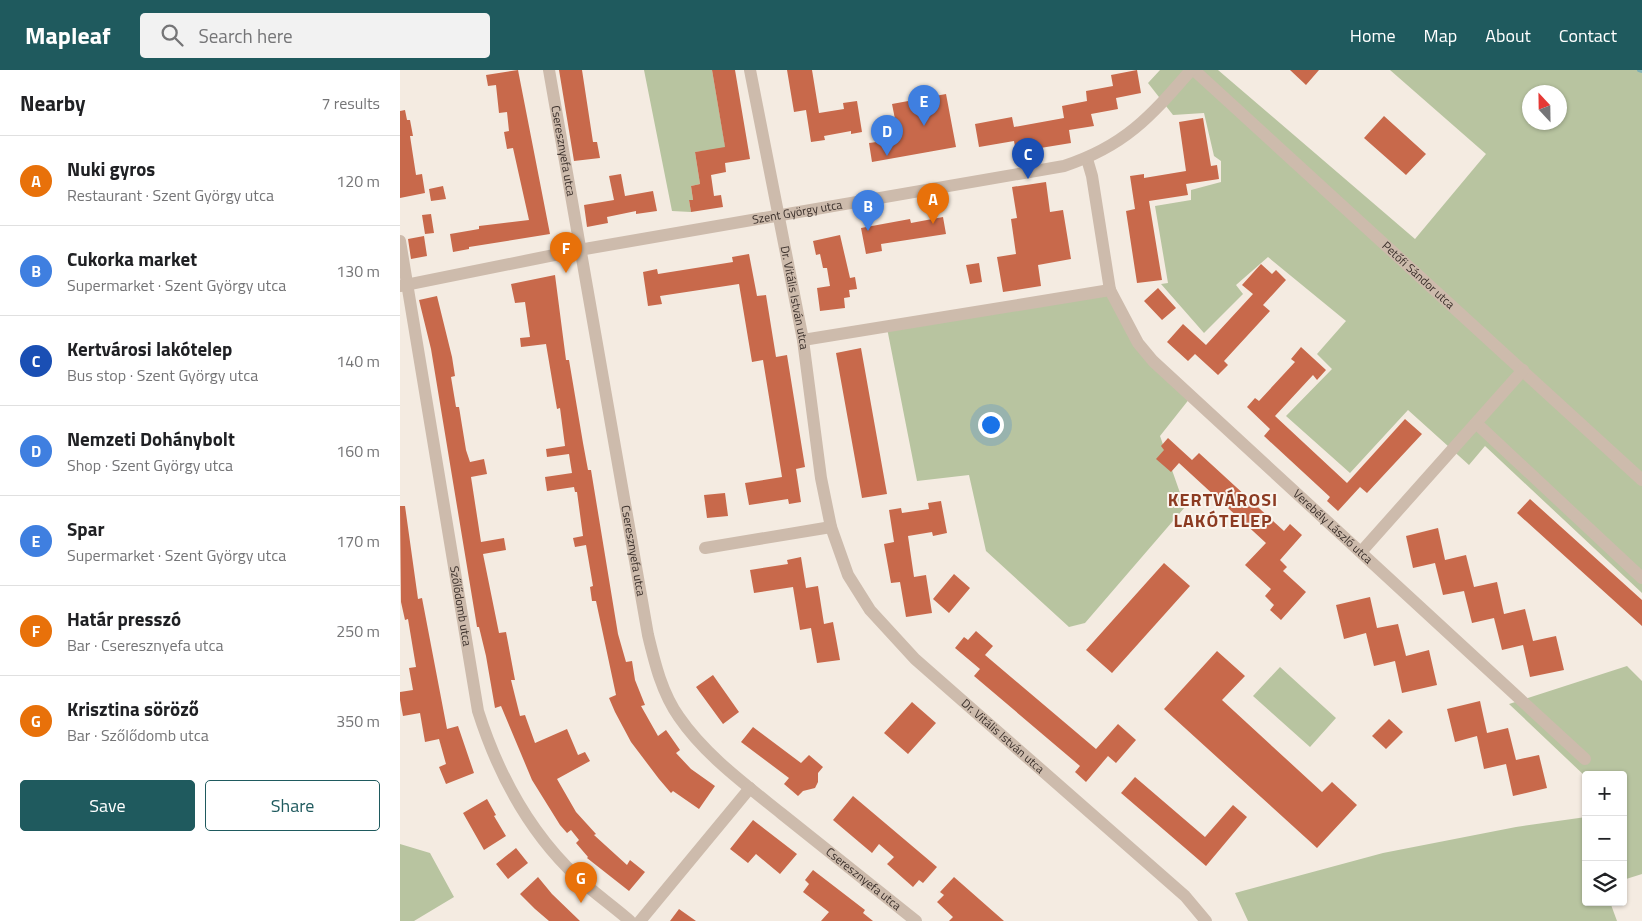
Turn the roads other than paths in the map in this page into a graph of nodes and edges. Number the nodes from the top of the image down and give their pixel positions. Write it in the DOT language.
graph roads {
  1 [pos="549,70"];
  2 [pos="750,70"];
  3 [pos="1192,70"];
  4 [pos="1087,159"];
  5 [pos="779,215"];
  6 [pos="400,241"];
  7 [pos="579,250"];
  8 [pos="404,285"];
  9 [pos="1110,290"];
  10 [pos="803,340"];
  11 [pos="1523,370"];
  12 [pos="1476,424"];
  13 [pos="1642,480"];
  14 [pos="831,527"];
  15 [pos="705,548"];
  16 [pos="1361,552"];
  17 [pos="1642,578"];
  18 [pos="1585,759"];
  19 [pos="750,788"];
  20 [pos="630,921"];
  21 [pos="640,921"];
  22 [pos="916,921"];
  23 [pos="1206,921"];
  1 -- 7 [label="street, Cseresznyefa utca"];
  2 -- 5 [label="street, Dr. Vitális István utca"];
  3 -- 4 [label="street, Szent György utca"];
  3 -- 11 [label="street, Petőfi Sándor utca"];
  4 -- 5 [label="street, Szent György utca"];
  4 -- 9 [label="street, Verebély László utca"];
  5 -- 7 [label="street, Szent György utca"];
  5 -- 10 [label="street, Dr. Vitális István utca"];
  6 -- 8 [label="street, Szőlődomb utca"];
  7 -- 8 [label="street, Szent György utca"];
  7 -- 19 [label="street, Cseresznyefa utca"];
  8 -- 20 [label="street, Szőlődomb utca"];
  9 -- 10 [label="street"];
  9 -- 16 [label="street, Verebély László utca"];
  10 -- 14 [label="street, Dr. Vitális István utca"];
  11 -- 12 [label="street"];
  11 -- 13 [label="street, Petőfi Sándor utca"];
  12 -- 16 [label="street"];
  12 -- 17 [label="street"];
  14 -- 15 [label="street"];
  14 -- 23 [label="street, Dr. Vitális István utca"];
  16 -- 18 [label="street, Verebély László utca"];
  19 -- 21 [label="street"];
  19 -- 22 [label="street, Cseresznyefa utca"];
}
